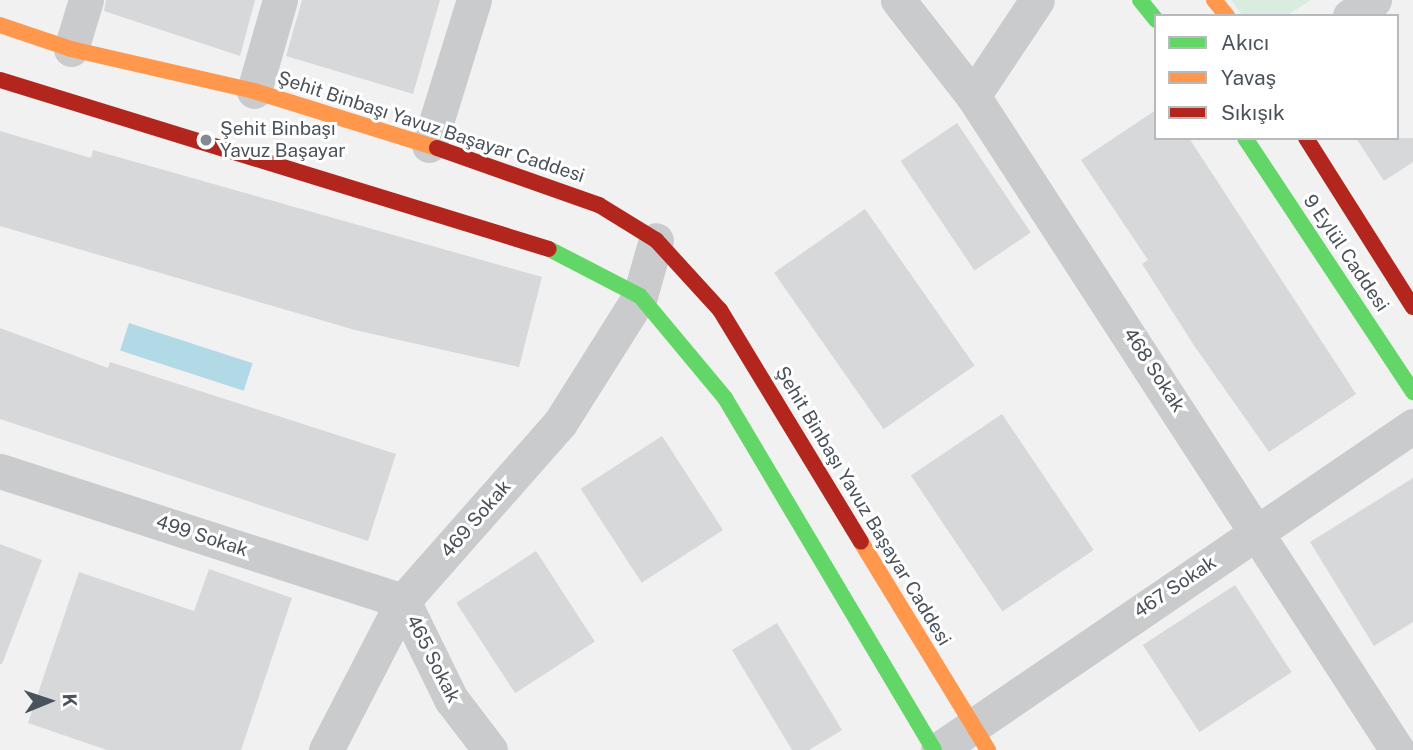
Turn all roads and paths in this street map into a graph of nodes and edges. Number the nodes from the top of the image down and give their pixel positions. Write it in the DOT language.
graph roads {
  1 [pos="86,0"];
  2 [pos="280,0"];
  3 [pos="474,0"];
  4 [pos="898,0"];
  5 [pos="1037,0"];
  6 [pos="1140,0"];
  7 [pos="1214,0"];
  8 [pos="1374,0"];
  9 [pos="1225,14"];
  10 [pos="1353,14"];
  11 [pos="1154,18"];
  12 [pos="0,25"];
  13 [pos="71,49"];
  14 [pos="0,79"];
  15 [pos="254,92"];
  16 [pos="974,96"];
  17 [pos="1246,140"];
  18 [pos="1307,140"];
  19 [pos="429,145"];
  20 [pos="656,240"];
  21 [pos="640,296"];
  22 [pos="1413,307"];
  23 [pos="1413,392"];
  24 [pos="1413,426"];
  25 [pos="0,471"];
  26 [pos="1259,529"];
  27 [pos="403,601"];
  28 [pos="980,738"];
  29 [pos="326,750"];
  30 [pos="490,750"];
  31 [pos="936,750"];
  32 [pos="1397,750"];
  1 -- 13 [label="street"];
  2 -- 15 [label="street"];
  3 -- 19 [label="street"];
  4 -- 16 [label="street, 468 Sokak"];
  5 -- 16 [label="street"];
  6 -- 11 [label="street"];
  7 -- 9 [label="street"];
  8 -- 10 [label="street"];
  12 -- 13 [label="street, Şehit Binbaşı Yavuz Başayar Caddesi"];
  13 -- 15 [label="street, Şehit Binbaşı Yavuz Başayar Caddesi"];
  14 -- 21 [label="street"];
  15 -- 19 [label="street, Şehit Binbaşı Yavuz Başayar Caddesi"];
  16 -- 26 [label="street, 468 Sokak"];
  17 -- 23 [label="street, 9 Eylül Caddesi"];
  18 -- 22 [label="street, 9 Eylül Caddesi"];
  19 -- 20 [label="street, Şehit Binbaşı Yavuz Başayar Caddesi"];
  20 -- 21 [label="street, 469 Sokak"];
  20 -- 28 [label="street, Şehit Binbaşı Yavuz Başayar Caddesi"];
  21 -- 27 [label="street, 469 Sokak"];
  21 -- 31 [label="street"];
  24 -- 26 [label="street, 467 Sokak"];
  25 -- 27 [label="street, 499 Sokak"];
  26 -- 28 [label="street, 467 Sokak"];
  26 -- 32 [label="street, 468 Sokak"];
  27 -- 29 [label="street, 469 Sokak"];
  27 -- 30 [label="street, 465 Sokak"];
  28 -- 31 [label="street, 467 Sokak"];
}
